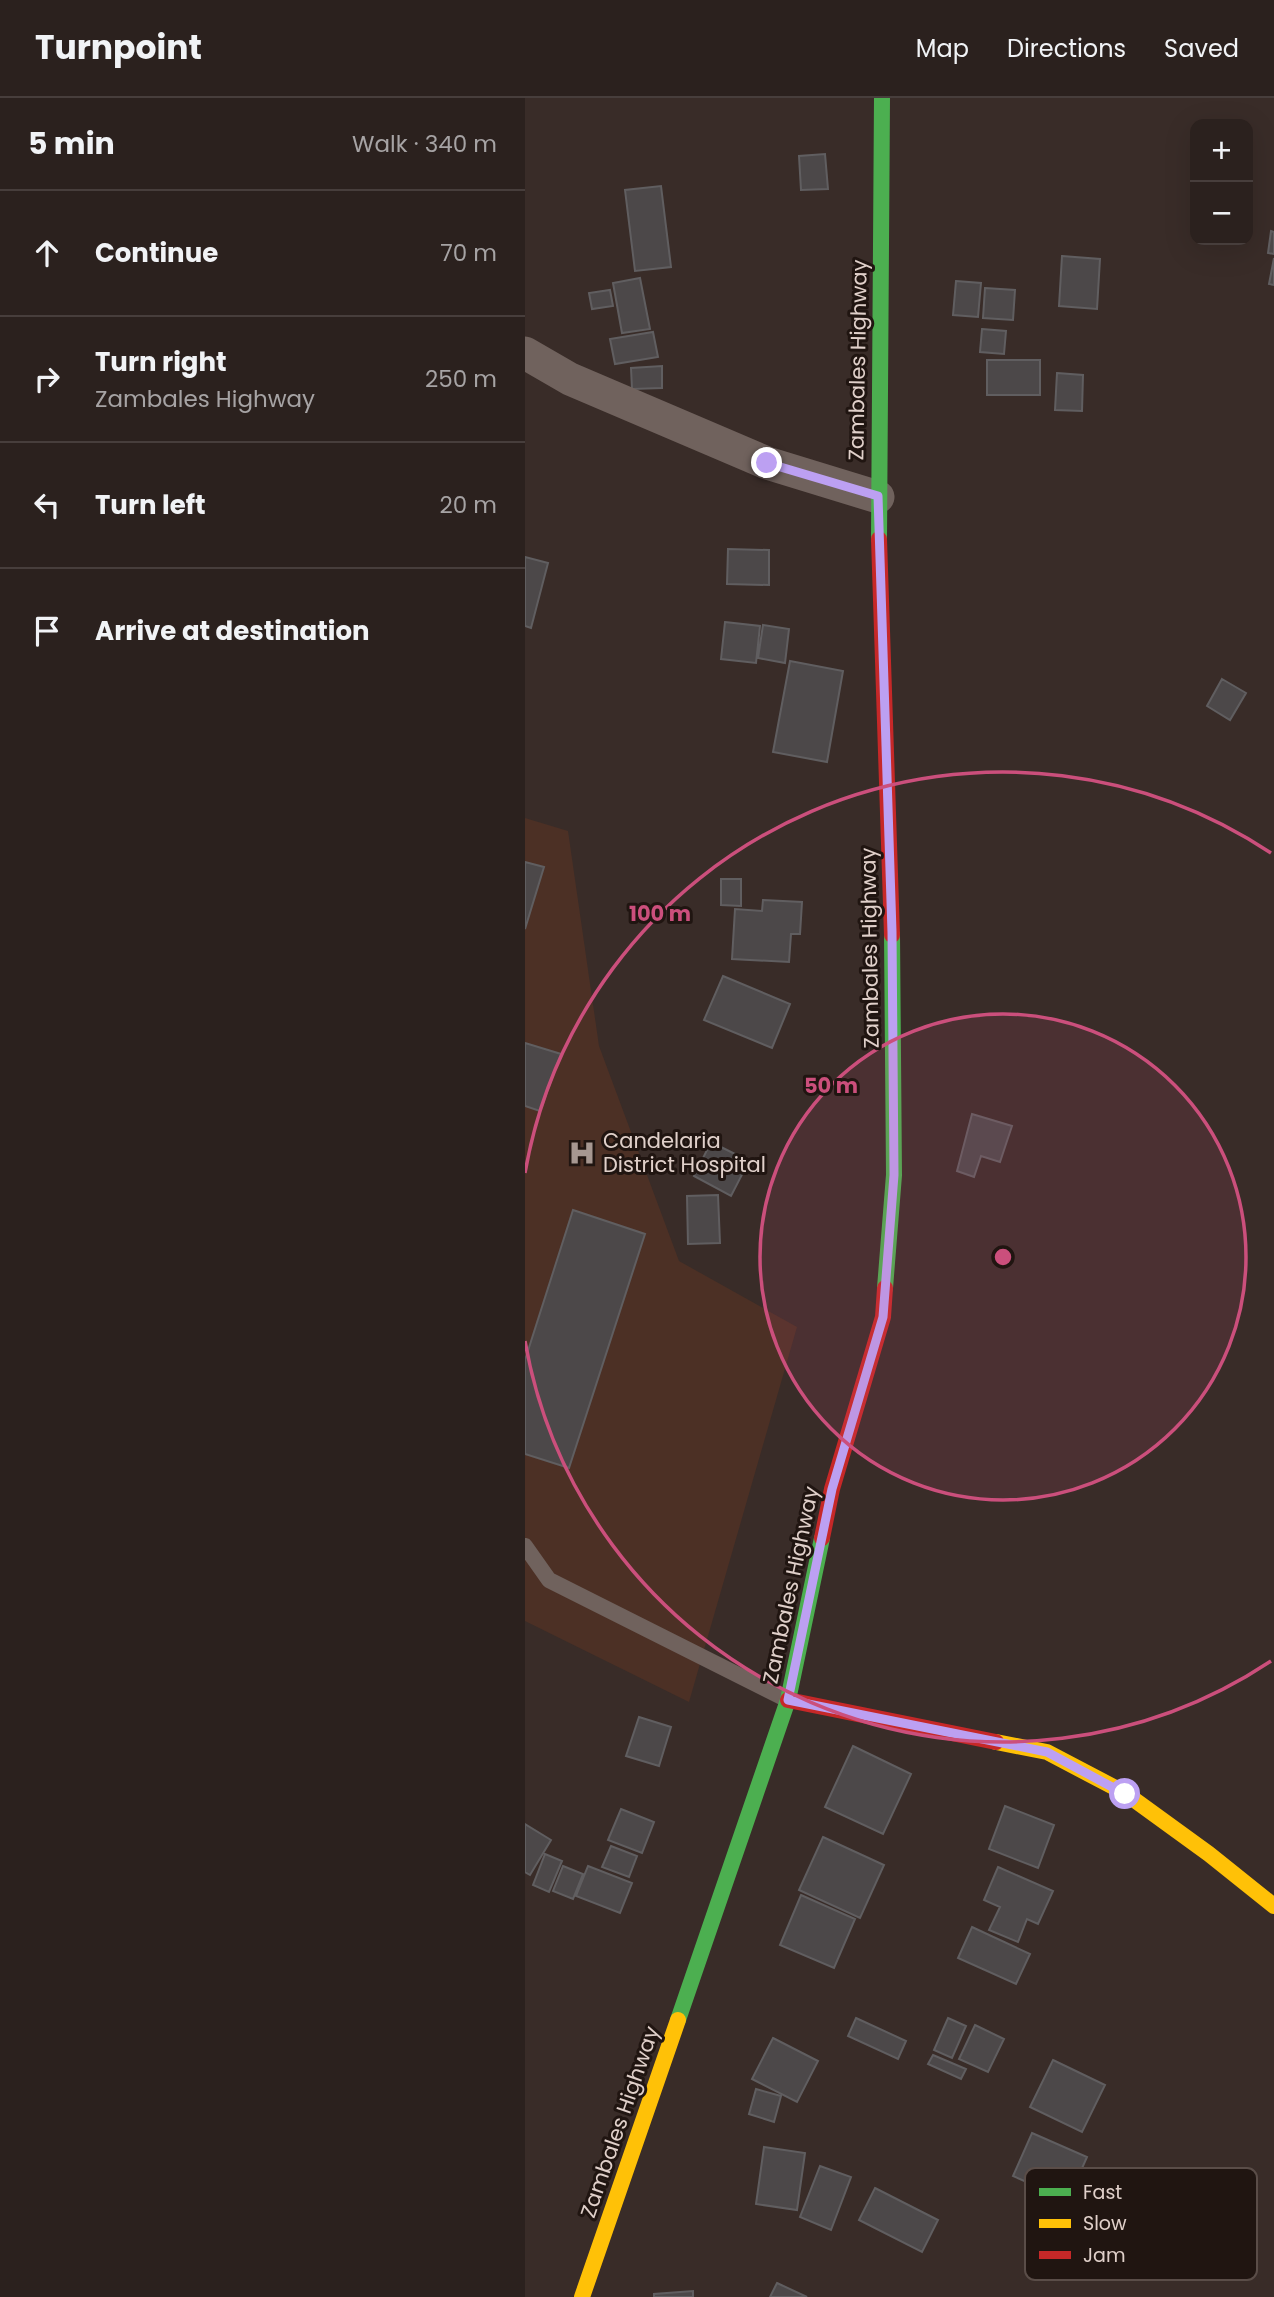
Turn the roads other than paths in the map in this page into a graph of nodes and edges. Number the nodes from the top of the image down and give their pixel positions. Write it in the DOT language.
graph roads {
  1 [pos="882,98"];
  2 [pos="525,353"];
  3 [pos="878,496"];
  4 [pos="525,1546"];
  5 [pos="788,1700"];
  6 [pos="1274,1906"];
  7 [pos="582,2297"];
  1 -- 3 [label="main road, Zambales Highway"];
  2 -- 3 [label="street"];
  3 -- 5 [label="main road, Zambales Highway"];
  4 -- 5 [label="lane"];
  5 -- 6 [label="main road"];
  5 -- 7 [label="main road, Zambales Highway"];
}
